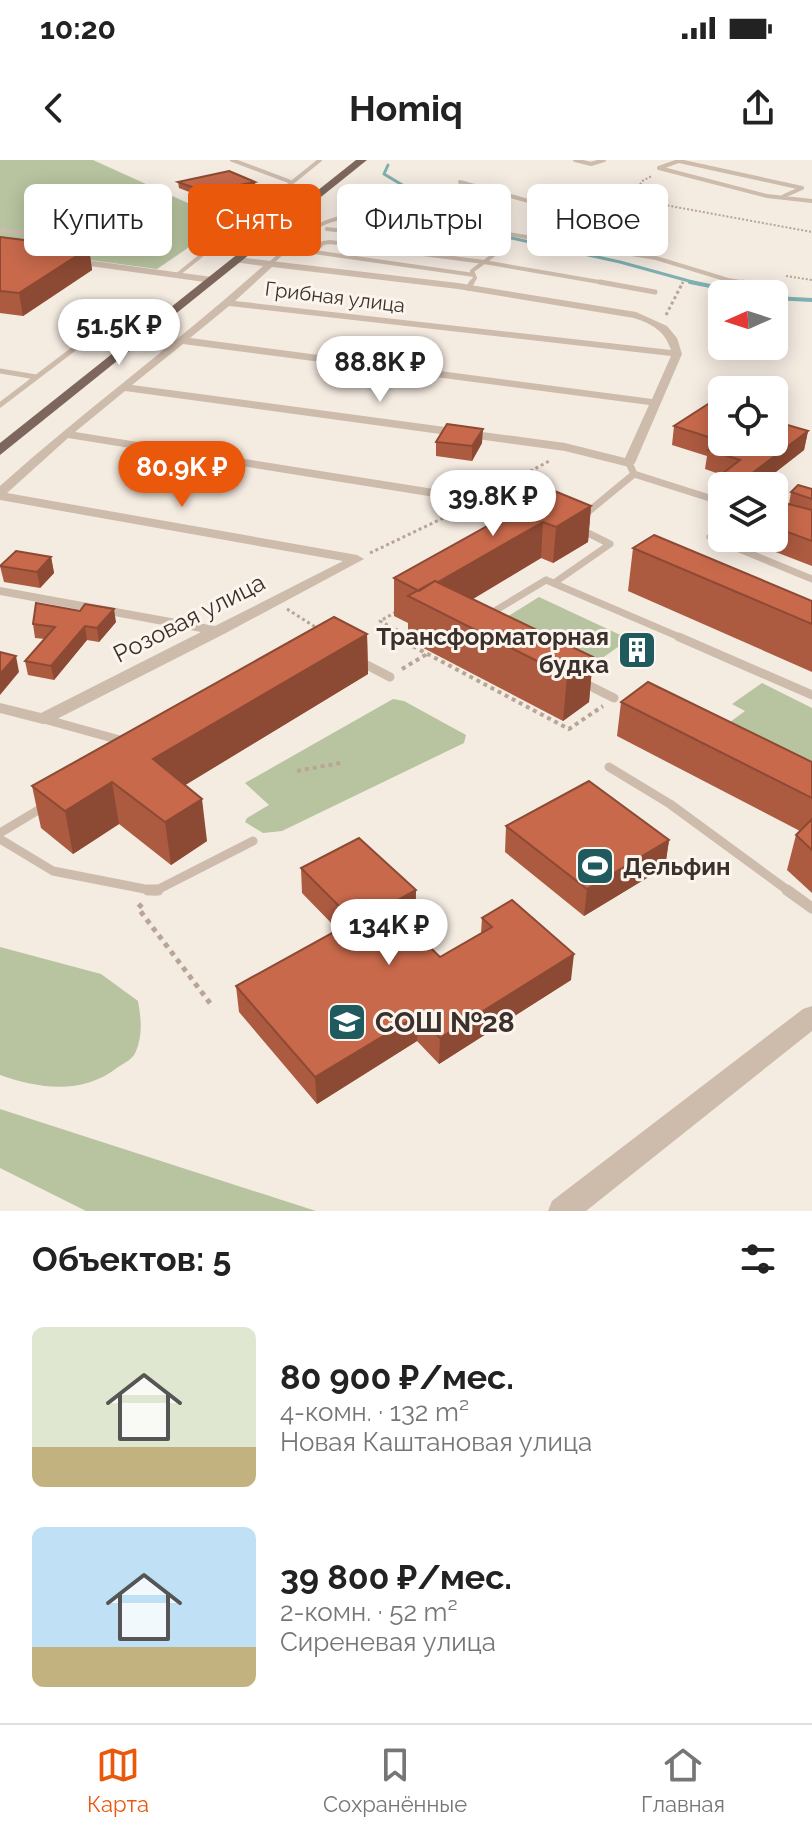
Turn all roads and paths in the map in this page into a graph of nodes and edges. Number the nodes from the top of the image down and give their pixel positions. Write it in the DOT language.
graph roads {
  1 [pos="232,160"];
  2 [pos="320,160"];
  3 [pos="362,160"];
  4 [pos="575,160"];
  5 [pos="604,160"];
  6 [pos="680,160"];
  7 [pos="661,171"];
  8 [pos="291,182"];
  9 [pos="460,182"];
  10 [pos="640,184"];
  11 [pos="780,198"];
  12 [pos="527,201"];
  13 [pos="812,201"];
  14 [pos="668,206"];
  15 [pos="327,229"];
  16 [pos="0,230"];
  17 [pos="812,232"];
  18 [pos="24,233"];
  19 [pos="59,259"];
  20 [pos="236,260"];
  21 [pos="484,262"];
  22 [pos="270,264"];
  23 [pos="177,275"];
  24 [pos="474,275"];
  25 [pos="212,280"];
  26 [pos="728,280"];
  27 [pos="683,281"];
  28 [pos="468,288"];
  29 [pos="655,292"];
  30 [pos="227,303"];
  31 [pos="671,304"];
  32 [pos="147,331"];
  33 [pos="179,340"];
  34 [pos="677,354"];
  35 [pos="0,371"];
  36 [pos="36,377"];
  37 [pos="122,387"];
  38 [pos="656,403"];
  39 [pos="0,405"];
  40 [pos="65,434"];
  41 [pos="0,450"];
  42 [pos="631,469"];
  43 [pos="0,494"];
  44 [pos="708,497"];
  45 [pos="478,500"];
  46 [pos="746,552"];
  47 [pos="812,579"];
  48 [pos="546,580"];
  49 [pos="0,591"];
  50 [pos="274,602"];
  51 [pos="408,605"];
  52 [pos="481,619"];
  53 [pos="219,631"];
  54 [pos="331,637"];
  55 [pos="427,654"];
  56 [pos="350,656"];
  57 [pos="390,677"];
  58 [pos="574,678"];
  59 [pos="812,695"];
  60 [pos="614,698"];
  61 [pos="0,708"];
  62 [pos="43,719"];
  63 [pos="134,743"];
  64 [pos="340,763"];
  65 [pos="609,767"];
  66 [pos="297,771"];
  67 [pos="50,803"];
  68 [pos="0,833"];
  69 [pos="0,839"];
  70 [pos="253,841"];
  71 [pos="138,908"];
  72 [pos="812,908"];
  73 [pos="213,1007"];
  74 [pos="812,1016"];
  75 [pos="563,1211"];
  1 -- 8 [label="lane"];
  2 -- 8 [label="lane"];
  3 -- 20 [label="main road"];
  4 -- 5 [label="lane"];
  6 -- 7 [label="lane"];
  6 -- 11 [label="lane"];
  7 -- 10 [label="path"];
  7 -- 11 [label="lane"];
  8 -- 23 [label="lane"];
  9 -- 12 [label="lane"];
  11 -- 13 [label="lane"];
  14 -- 17 [label="path"];
  15 -- 21 [label="lane"];
  16 -- 18 [label="lane"];
  19 -- 23 [label="street"];
  20 -- 22 [label="street"];
  20 -- 25 [label="main road"];
  21 -- 24 [label="lane"];
  21 -- 24 [label="lane"];
  21 -- 29 [label="lane"];
  22 -- 26 [label="lane"];
  22 -- 28 [label="street"];
  22 -- 30 [label="street"];
  23 -- 25 [label="street"];
  24 -- 28 [label="lane"];
  25 -- 32 [label="main road"];
  27 -- 31 [label="path"];
  28 -- 34 [label="street"];
  30 -- 33 [label="street"];
  30 -- 34 [label="street, Грибная улица"];
  32 -- 36 [label="lane"];
  32 -- 41 [label="main road"];
  33 -- 37 [label="street"];
  33 -- 38 [label="street"];
  34 -- 38 [label="street"];
  35 -- 36 [label="lane"];
  36 -- 39 [label="lane"];
  37 -- 40 [label="street"];
  37 -- 42 [label="street"];
  38 -- 42 [label="street"];
  40 -- 43 [label="street"];
  40 -- 45 [label="street"];
  42 -- 44 [label="lane"];
  42 -- 48 [label="lane"];
  43 -- 50 [label="street, Розовая улица"];
  46 -- 47 [label="lane"];
  48 -- 52 [label="lane"];
  48 -- 59 [label="lane"];
  49 -- 53 [label="street"];
  50 -- 53 [label="street, Розовая улица"];
  50 -- 54 [label="path"];
  51 -- 55 [label="path"];
  53 -- 62 [label="street, Розовая улица"];
  55 -- 57 [label="path"];
  55 -- 60 [label="path"];
  56 -- 57 [label="lane"];
  58 -- 60 [label="lane"];
  61 -- 62 [label="street"];
  62 -- 63 [label="lane"];
  64 -- 66 [label="path"];
  65 -- 72 [label="lane"];
  67 -- 68 [label="lane"];
  69 -- 70 [label="lane"];
  71 -- 73 [label="path"];
  74 -- 75 [label="street"];
}
